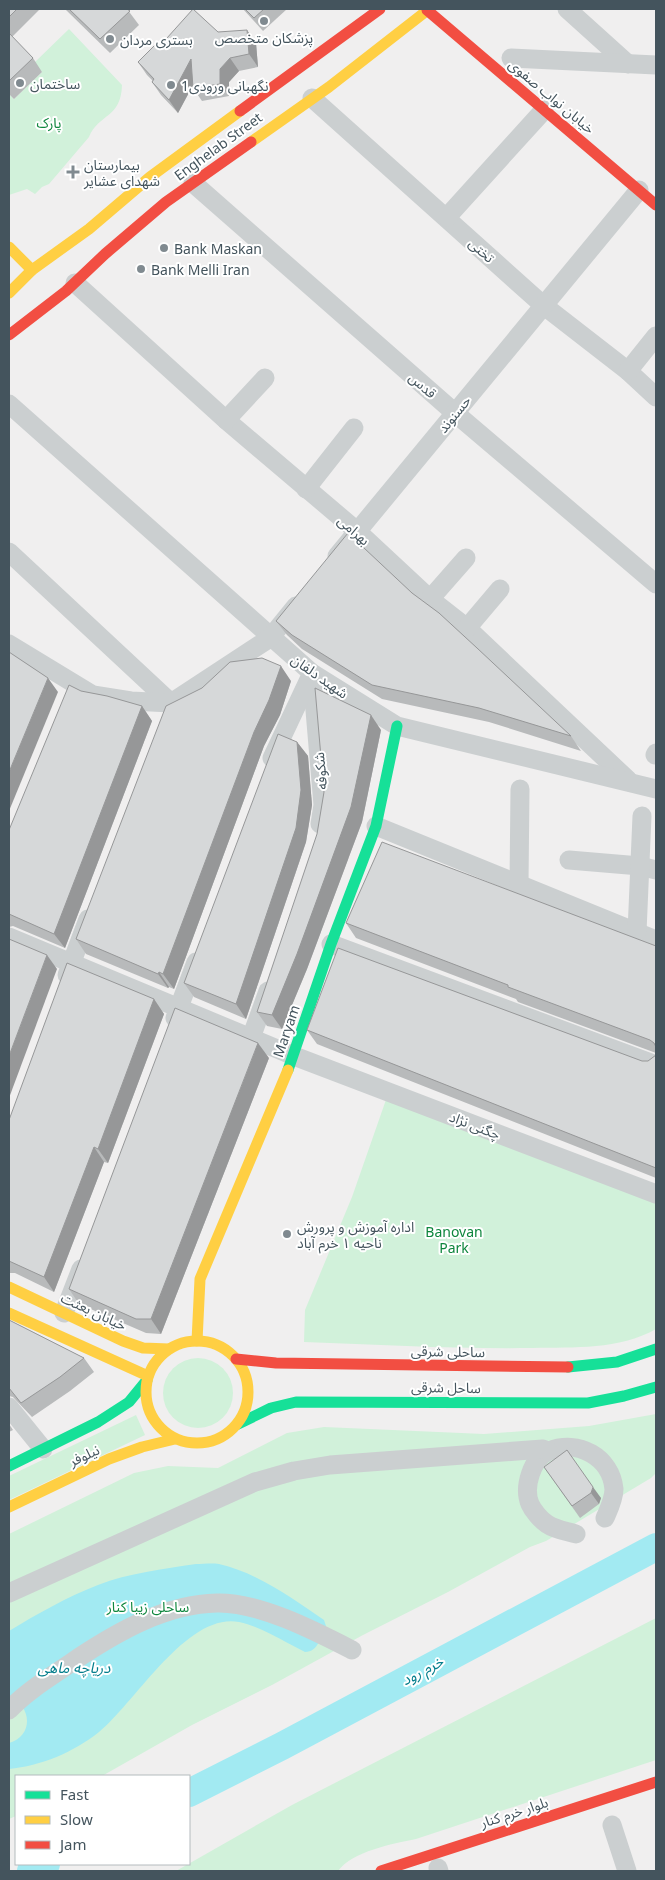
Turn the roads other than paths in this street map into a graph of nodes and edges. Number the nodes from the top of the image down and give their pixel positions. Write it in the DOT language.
graph roads {
  1 [pos="380,9"];
  2 [pos="567,9"];
  3 [pos="428,10"];
  4 [pos="508,55"];
  5 [pos="628,64"];
  6 [pos="656,65"];
  7 [pos="526,70"];
  8 [pos="312,98"];
  9 [pos="544,110"];
  10 [pos="193,183"];
  11 [pos="638,190"];
  12 [pos="656,205"];
  13 [pos="136,209"];
  14 [pos="447,217"];
  15 [pos="9,247"];
  16 [pos="32,270"];
  17 [pos="75,283"];
  18 [pos="9,293"];
  19 [pos="544,306"];
  20 [pos="9,335"];
  21 [pos="656,336"];
  22 [pos="628,372"];
  23 [pos="265,378"];
  24 [pos="656,397"];
  25 [pos="9,404"];
  26 [pos="455,413"];
  27 [pos="226,420"];
  28 [pos="354,428"];
  29 [pos="306,489"];
  30 [pos="358,532"];
  31 [pos="9,552"];
  32 [pos="466,558"];
  33 [pos="326,570"];
  34 [pos="656,584"];
  35 [pos="500,589"];
  36 [pos="308,592"];
  37 [pos="430,599"];
  38 [pos="467,628"];
  39 [pos="270,638"];
  40 [pos="9,644"];
  41 [pos="312,674"];
  42 [pos="74,683"];
  43 [pos="66,701"];
  44 [pos="172,703"];
  45 [pos="164,721"];
  46 [pos="397,726"];
  47 [pos="265,778"];
  48 [pos="629,781"];
  49 [pos="520,789"];
  50 [pos="656,789"];
  51 [pos="642,816"];
  52 [pos="376,826"];
  53 [pos="317,845"];
  54 [pos="569,860"];
  55 [pos="648,868"];
  56 [pos="519,884"];
  57 [pos="96,898"];
  58 [pos="637,932"];
  59 [pos="9,938"];
  60 [pos="656,940"];
  61 [pos="203,943"];
  62 [pos="331,944"];
  63 [pos="71,963"];
  64 [pos="273,974"];
  65 [pos="60,991"];
  66 [pos="178,1008"];
  67 [pos="168,1035"];
  68 [pos="251,1038"];
  69 [pos="294,1056"];
  70 [pos="656,1065"];
  71 [pos="656,1194"];
  72 [pos="88,1249"];
  73 [pos="9,1287"];
  74 [pos="9,1313"];
  75 [pos="64,1313"];
  76 [pos="197,1341"];
  77 [pos="170,1349"];
  78 [pos="656,1349"];
  79 [pos="236,1359"];
  80 [pos="148,1378"];
  81 [pos="656,1387"];
  82 [pos="9,1407"];
  83 [pos="238,1424"];
  84 [pos="175,1439"];
  85 [pos="43,1450"];
  86 [pos="548,1451"];
  87 [pos="9,1466"];
  88 [pos="9,1507"];
  89 [pos="606,1518"];
  90 [pos="576,1534"];
  91 [pos="9,1593"];
  92 [pos="352,1650"];
  93 [pos="12,1707"];
  94 [pos="656,1782"];
  95 [pos="612,1825"];
  96 [pos="381,1871"];
  97 [pos="627,1871"];
  1 -- 13 [label="main road, Enghelab Street"];
  2 -- 5 [label="street"];
  3 -- 8 [label="main road, Enghelab Street"];
  3 -- 9 [label="main road, خیابان نواب صفوی"];
  4 -- 5 [label="street"];
  4 -- 7 [label="main road, خیابان نواب صفوی"];
  5 -- 6 [label="street"];
  8 -- 10 [label="main road, Enghelab Street"];
  8 -- 14 [label="street, تختی"];
  9 -- 11 [label="main road, خیابان نواب صفوی"];
  9 -- 14 [label="street"];
  10 -- 13 [label="main road, Enghelab Street"];
  10 -- 26 [label="street, قدس"];
  11 -- 12 [label="main road, خیابان نواب صفوی"];
  11 -- 19 [label="street, حسنوند"];
  13 -- 16 [label="main road, Enghelab Street"];
  13 -- 17 [label="main road, Enghelab Street"];
  14 -- 19 [label="street, تختی"];
  15 -- 16 [label="main road"];
  16 -- 18 [label="main road, Enghelab Street"];
  17 -- 20 [label="main road, Enghelab Street"];
  17 -- 27 [label="street, بهرامی"];
  19 -- 22 [label="street, تختی"];
  19 -- 26 [label="street, حسنوند"];
  21 -- 22 [label="street"];
  22 -- 24 [label="street, تختی"];
  23 -- 27 [label="street"];
  25 -- 39 [label="street, شهید دلفان"];
  26 -- 30 [label="street, حسنوند"];
  26 -- 34 [label="street, قدس"];
  27 -- 29 [label="street, بهرامی"];
  28 -- 29 [label="street"];
  29 -- 30 [label="street, بهرامی"];
  30 -- 33 [label="street, حسنوند"];
  30 -- 37 [label="street, بهرامی"];
  31 -- 44 [label="street"];
  32 -- 37 [label="street"];
  35 -- 38 [label="street"];
  36 -- 39 [label="street"];
  37 -- 38 [label="street, بهرامی"];
  38 -- 48 [label="street, بهرامی"];
  39 -- 41 [label="street, شهید دلفان"];
  39 -- 44 [label="street"];
  40 -- 42 [label="street"];
  41 -- 46 [label="street, شهید دلفان"];
  41 -- 47 [label="street"];
  41 -- 53 [label="street, شکوفه"];
  42 -- 43 [label="street"];
  42 -- 44 [label="street"];
  44 -- 45 [label="street"];
  46 -- 48 [label="street, شهید دلفان"];
  46 -- 52 [label="main road, Maryam"];
  48 -- 50 [label="street, شهید دلفان"];
  49 -- 56 [label="street"];
  51 -- 55 [label="street"];
  52 -- 56 [label="street"];
  52 -- 62 [label="main road, Maryam"];
  54 -- 55 [label="street"];
  55 -- 58 [label="street"];
  56 -- 58 [label="street"];
  57 -- 63 [label="street"];
  58 -- 60 [label="street"];
  59 -- 63 [label="street, چگنی نژاد"];
  61 -- 66 [label="street"];
  62 -- 69 [label="main road, Maryam"];
  62 -- 70 [label="street"];
  63 -- 65 [label="street"];
  63 -- 66 [label="street, چگنی نژاد"];
  64 -- 68 [label="street"];
  66 -- 67 [label="street"];
  66 -- 68 [label="street, چگنی نژاد"];
  68 -- 69 [label="street, چگنی نژاد"];
  69 -- 71 [label="street, چگنی نژاد"];
  69 -- 76 [label="main road, Maryam"];
  72 -- 75 [label="street"];
  73 -- 75 [label="main road, خیابان بعثت"];
  74 -- 80 [label="main road"];
  75 -- 77 [label="main road, خیابان بعثت"];
  76 -- 77 [label="main road"];
  76 -- 79 [label="main road"];
  77 -- 80 [label="main road"];
  78 -- 79 [label="main road, ساحلی شرقی"];
  79 -- 83 [label="main road"];
  80 -- 84 [label="main road"];
  80 -- 85 [label="main road, نیلوفر"];
  81 -- 83 [label="main road, ساحل شرقی"];
  82 -- 85 [label="street"];
  83 -- 84 [label="main road"];
  84 -- 88 [label="main road, نیلوفر"];
  85 -- 87 [label="main road, نیلوفر"];
  86 -- 89 [label="street"];
  86 -- 90 [label="street"];
  86 -- 91 [label="street"];
  92 -- 93 [label="street"];
  94 -- 96 [label="main road, بلوار خرم کنار"];
  95 -- 97 [label="street"];
}
